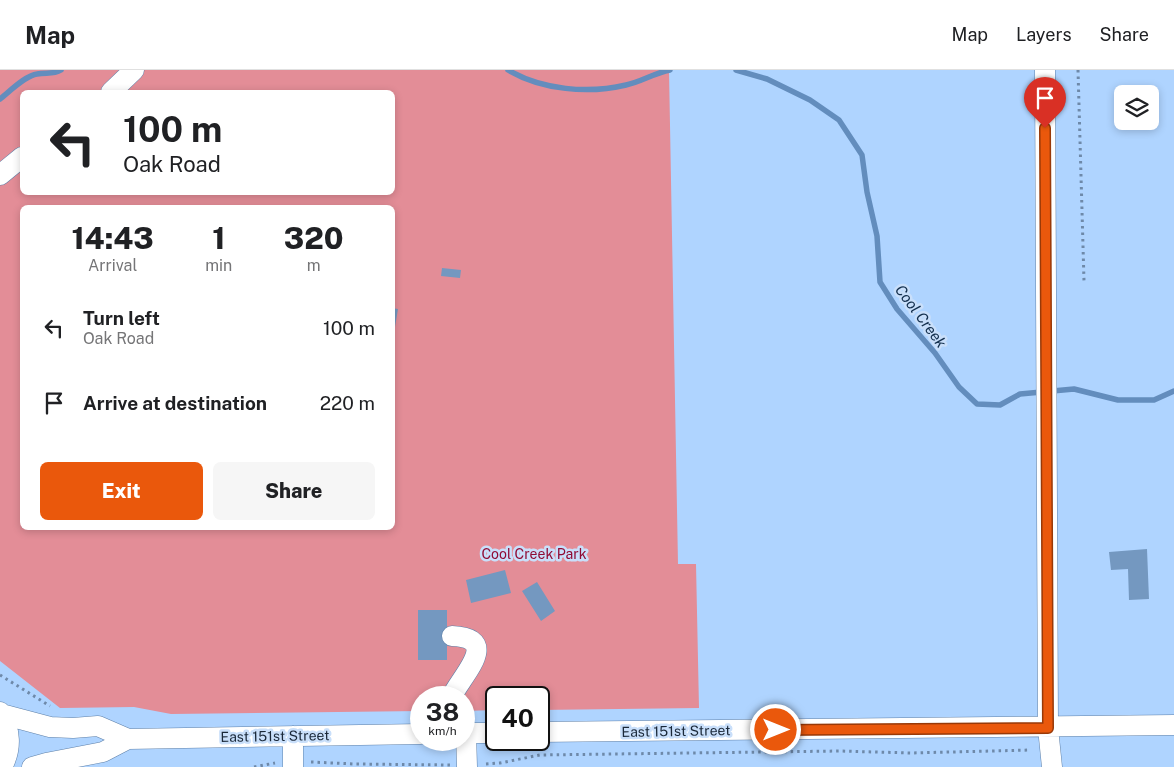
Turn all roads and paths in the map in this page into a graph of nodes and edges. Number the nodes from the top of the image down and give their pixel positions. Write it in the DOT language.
graph roads {
  1 [pos="134,70"];
  2 [pos="1045,70"];
  3 [pos="1078,70"];
  4 [pos="113,90"];
  5 [pos="20,159"];
  6 [pos="0,175"];
  7 [pos="1084,281"];
  8 [pos="452,636"];
  9 [pos="0,675"];
  10 [pos="459,686"];
  11 [pos="56,710"];
  12 [pos="1,713"];
  13 [pos="1174,725"];
  14 [pos="1048,728"];
  15 [pos="550,732"];
  16 [pos="410,734"];
  17 [pos="293,736"];
  18 [pos="128,739"];
  19 [pos="466,751"];
  20 [pos="1051,759"];
  21 [pos="293,765"];
  22 [pos="467,766"];
  23 [pos="2,767"];
  24 [pos="32,767"];
  25 [pos="254,767"];
  1 -- 4 [label="street"];
  2 -- 14 [label="street"];
  3 -- 7 [label="path"];
  5 -- 6 [label="street"];
  8 -- 10 [label="street"];
  9 -- 11 [label="path"];
  12 -- 18 [label="street, East 151st Street"];
  12 -- 23 [label="street"];
  13 -- 14 [label="street, East 151st Street"];
  14 -- 15 [label="street, East 151st Street"];
  14 -- 20 [label="street"];
  16 -- 17 [label="street, East 151st Street"];
  17 -- 18 [label="street, East 151st Street"];
  17 -- 21 [label="street"];
  18 -- 24 [label="street, East 151st Street"];
  19 -- 22 [label="street"];
  20 -- 22 [label="path"];
  21 -- 22 [label="path"];
  21 -- 25 [label="path"];
}
